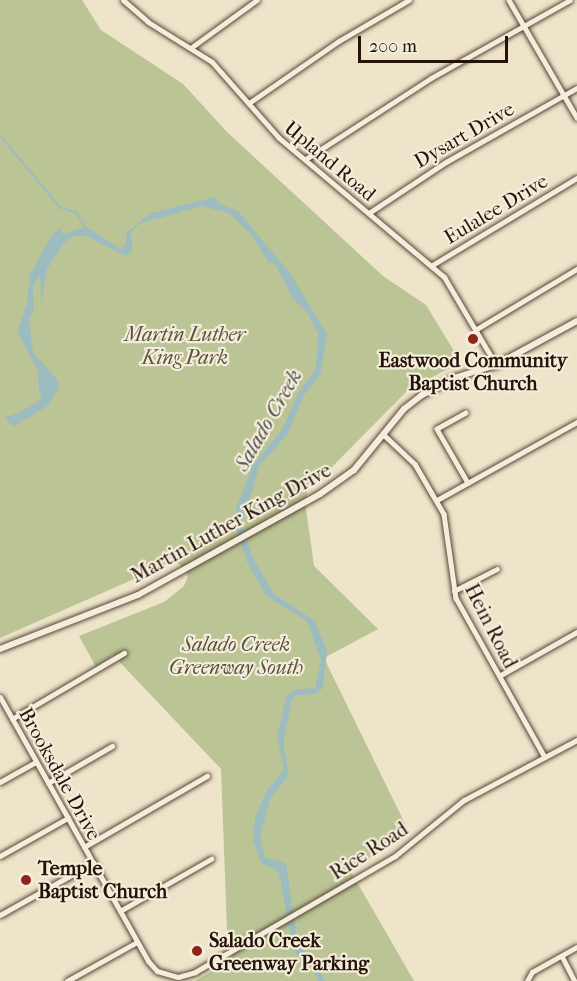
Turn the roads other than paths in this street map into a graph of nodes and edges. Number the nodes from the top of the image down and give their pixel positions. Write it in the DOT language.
graph roads {
  1 [pos="123,0"];
  2 [pos="258,0"];
  3 [pos="409,0"];
  4 [pos="509,0"];
  5 [pos="570,0"];
  6 [pos="526,26"];
  7 [pos="192,47"];
  8 [pos="577,88"];
  9 [pos="564,95"];
  10 [pos="249,103"];
  11 [pos="577,118"];
  12 [pos="306,159"];
  13 [pos="577,178"];
  14 [pos="369,213"];
  15 [pos="431,266"];
  16 [pos="577,269"];
  17 [pos="577,321"];
  18 [pos="477,329"];
  19 [pos="496,365"];
  20 [pos="466,413"];
  21 [pos="577,423"];
  22 [pos="383,434"];
  23 [pos="468,483"];
  24 [pos="437,500"];
  25 [pos="497,568"];
  26 [pos="454,591"];
  27 [pos="577,632"];
  28 [pos="0,648"];
  29 [pos="124,653"];
  30 [pos="499,676"];
  31 [pos="0,697"];
  32 [pos="2,707"];
  33 [pos="12,719"];
  34 [pos="577,740"];
  35 [pos="111,746"];
  36 [pos="545,757"];
  37 [pos="36,762"];
  38 [pos="207,776"];
  39 [pos="0,782"];
  40 [pos="48,783"];
  41 [pos="68,818"];
  42 [pos="84,847"];
  43 [pos="0,856"];
  44 [pos="211,859"];
  45 [pos="93,863"];
  46 [pos="120,911"];
  47 [pos="0,915"];
  48 [pos="137,942"];
  49 [pos="577,947"];
  50 [pos="562,956"];
  51 [pos="171,978"];
  52 [pos="67,981"];
  53 [pos="527,981"];
  54 [pos="575,981"];
  1 -- 7 [label="street, Upland Road"];
  2 -- 7 [label="street"];
  3 -- 10 [label="street"];
  4 -- 6 [label="street"];
  5 -- 6 [label="street"];
  6 -- 9 [label="street"];
  6 -- 12 [label="street"];
  7 -- 10 [label="street, Upland Road"];
  8 -- 9 [label="street, Dysart Drive"];
  9 -- 11 [label="street"];
  9 -- 14 [label="street, Dysart Drive"];
  10 -- 12 [label="street, Upland Road"];
  12 -- 14 [label="street, Upland Road"];
  13 -- 15 [label="street, Eulalee Drive"];
  14 -- 15 [label="street, Upland Road"];
  15 -- 18 [label="street, Upland Road"];
  16 -- 18 [label="street"];
  17 -- 19 [label="main road, Martin Luther King Drive"];
  18 -- 19 [label="street, Upland Road"];
  19 -- 22 [label="main road, Martin Luther King Drive"];
  20 -- 23 [label="street"];
  21 -- 23 [label="street"];
  22 -- 24 [label="street, Hein Road"];
  22 -- 28 [label="main road, Martin Luther King Drive"];
  23 -- 24 [label="street"];
  24 -- 26 [label="street, Hein Road"];
  25 -- 26 [label="street"];
  26 -- 30 [label="street, Hein Road"];
  27 -- 30 [label="street"];
  29 -- 33 [label="street"];
  30 -- 36 [label="street, Hein Road"];
  31 -- 32 [label="street, Brooksdale Drive"];
  32 -- 33 [label="street, Brooksdale Drive"];
  33 -- 37 [label="street, Brooksdale Drive"];
  34 -- 36 [label="street, Rice Road"];
  35 -- 40 [label="street"];
  36 -- 51 [label="street, Rice Road"];
  37 -- 39 [label="street"];
  37 -- 40 [label="street, Brooksdale Drive"];
  38 -- 42 [label="street"];
  40 -- 41 [label="street, Brooksdale Drive"];
  41 -- 42 [label="street, Brooksdale Drive"];
  41 -- 43 [label="street"];
  42 -- 45 [label="street, Brooksdale Drive"];
  44 -- 46 [label="street"];
  45 -- 46 [label="street, Brooksdale Drive"];
  45 -- 47 [label="street"];
  46 -- 48 [label="street, Brooksdale Drive"];
  48 -- 51 [label="street, Brooksdale Drive"];
  48 -- 52 [label="street"];
  49 -- 50 [label="street"];
  50 -- 53 [label="street"];
  50 -- 54 [label="street"];
}
